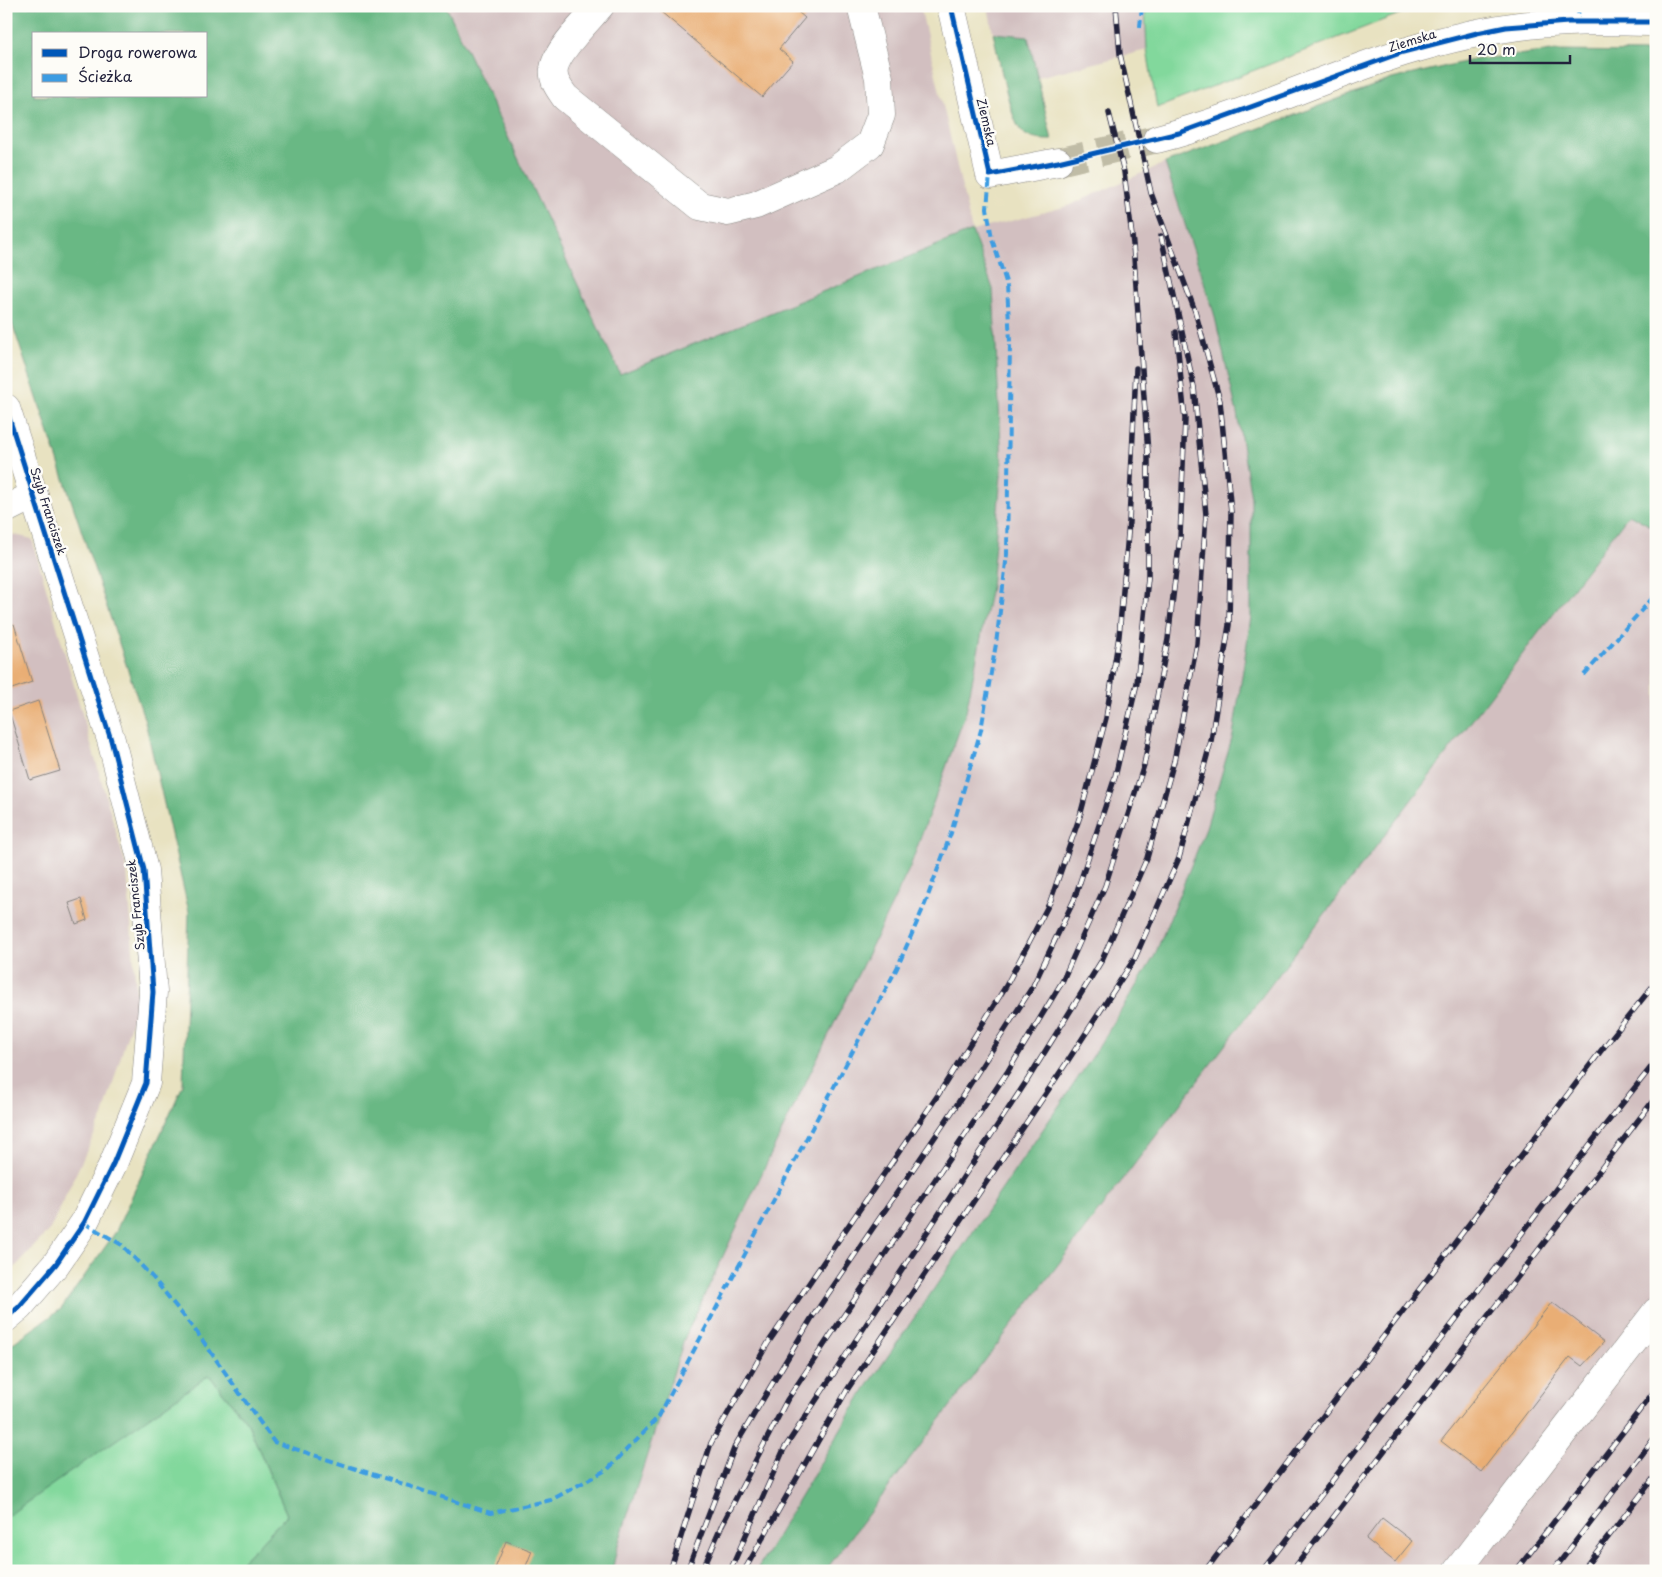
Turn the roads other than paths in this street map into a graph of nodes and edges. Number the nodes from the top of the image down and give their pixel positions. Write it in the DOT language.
graph roads {
  1 [pos="600,6"];
  2 [pos="861,6"];
  3 [pos="951,6"];
  4 [pos="1656,22"];
  5 [pos="1157,139"];
  6 [pos="1058,162"];
  7 [pos="6,408"];
  8 [pos="34,495"];
  9 [pos="6,508"];
  10 [pos="1656,1312"];
  11 [pos="6,1318"];
  12 [pos="1457,1571"];
  1 -- 2 [label="street"];
  3 -- 6 [label="street, Ziemska"];
  4 -- 5 [label="street, Ziemska"];
  7 -- 8 [label="street, Szyb Franciszek"];
  8 -- 9 [label="street"];
  8 -- 11 [label="street, Szyb Franciszek"];
  10 -- 12 [label="street"];
}
